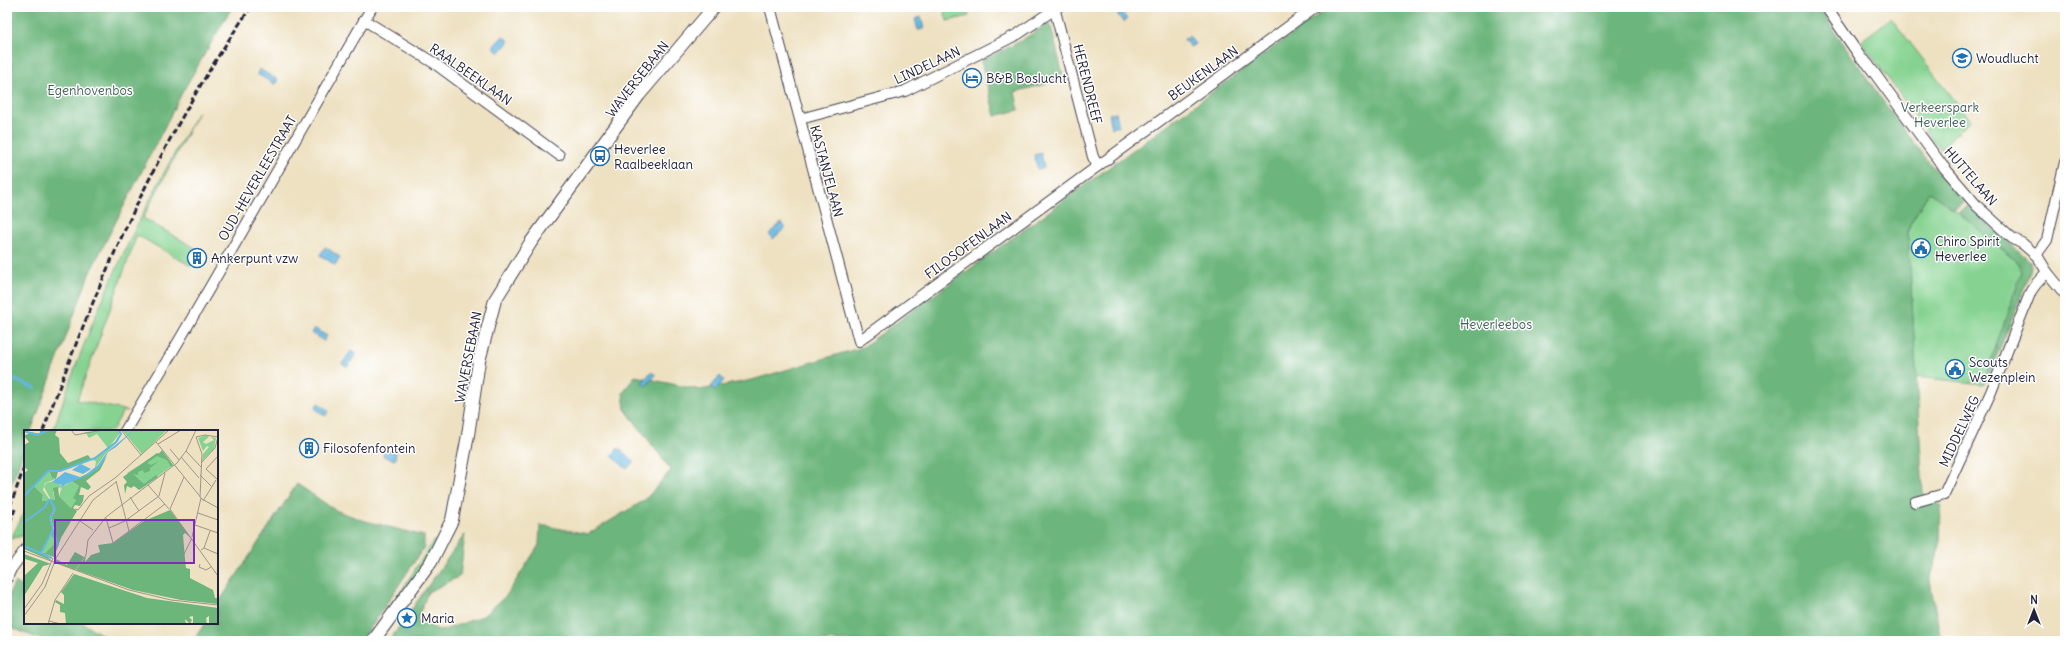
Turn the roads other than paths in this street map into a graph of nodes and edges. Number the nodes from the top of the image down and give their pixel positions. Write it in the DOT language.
graph roads {
  1 [pos="372,7"];
  2 [pos="714,7"];
  3 [pos="770,7"];
  4 [pos="1315,7"];
  5 [pos="1826,7"];
  6 [pos="1056,8"];
  7 [pos="364,20"];
  8 [pos="800,119"];
  9 [pos="559,155"];
  10 [pos="1106,160"];
  11 [pos="2065,162"];
  12 [pos="1095,168"];
  13 [pos="2036,255"];
  14 [pos="2048,272"];
  15 [pos="2065,294"];
  16 [pos="859,341"];
  17 [pos="126,430"];
  18 [pos="1915,502"];
  19 [pos="24,551"];
  20 [pos="7,578"];
  21 [pos="373,641"];
  1 -- 7 [label="street, OUD-HEVERLEESTRAAT"];
  2 -- 21 [label="street, WAVERSEBAAN"];
  3 -- 8 [label="street, KASTANJELAAN"];
  4 -- 10 [label="street, BEUKENLAAN"];
  5 -- 13 [label="street, HUTTELAAN"];
  6 -- 8 [label="street, LINDELAAN"];
  6 -- 12 [label="street, HERENDREEF"];
  7 -- 9 [label="street, RAALBEEKLAAN"];
  7 -- 17 [label="street, OUD-HEVERLEESTRAAT"];
  8 -- 16 [label="street, KASTANJELAAN"];
  10 -- 12 [label="street, FILOSOFENLAAN"];
  11 -- 13 [label="street"];
  12 -- 16 [label="street, FILOSOFENLAAN"];
  13 -- 14 [label="street, HUTTELAAN"];
  14 -- 15 [label="street, HUTTELAAN"];
  14 -- 18 [label="street, MIDDELWEG"];
  19 -- 20 [label="street"];
}
